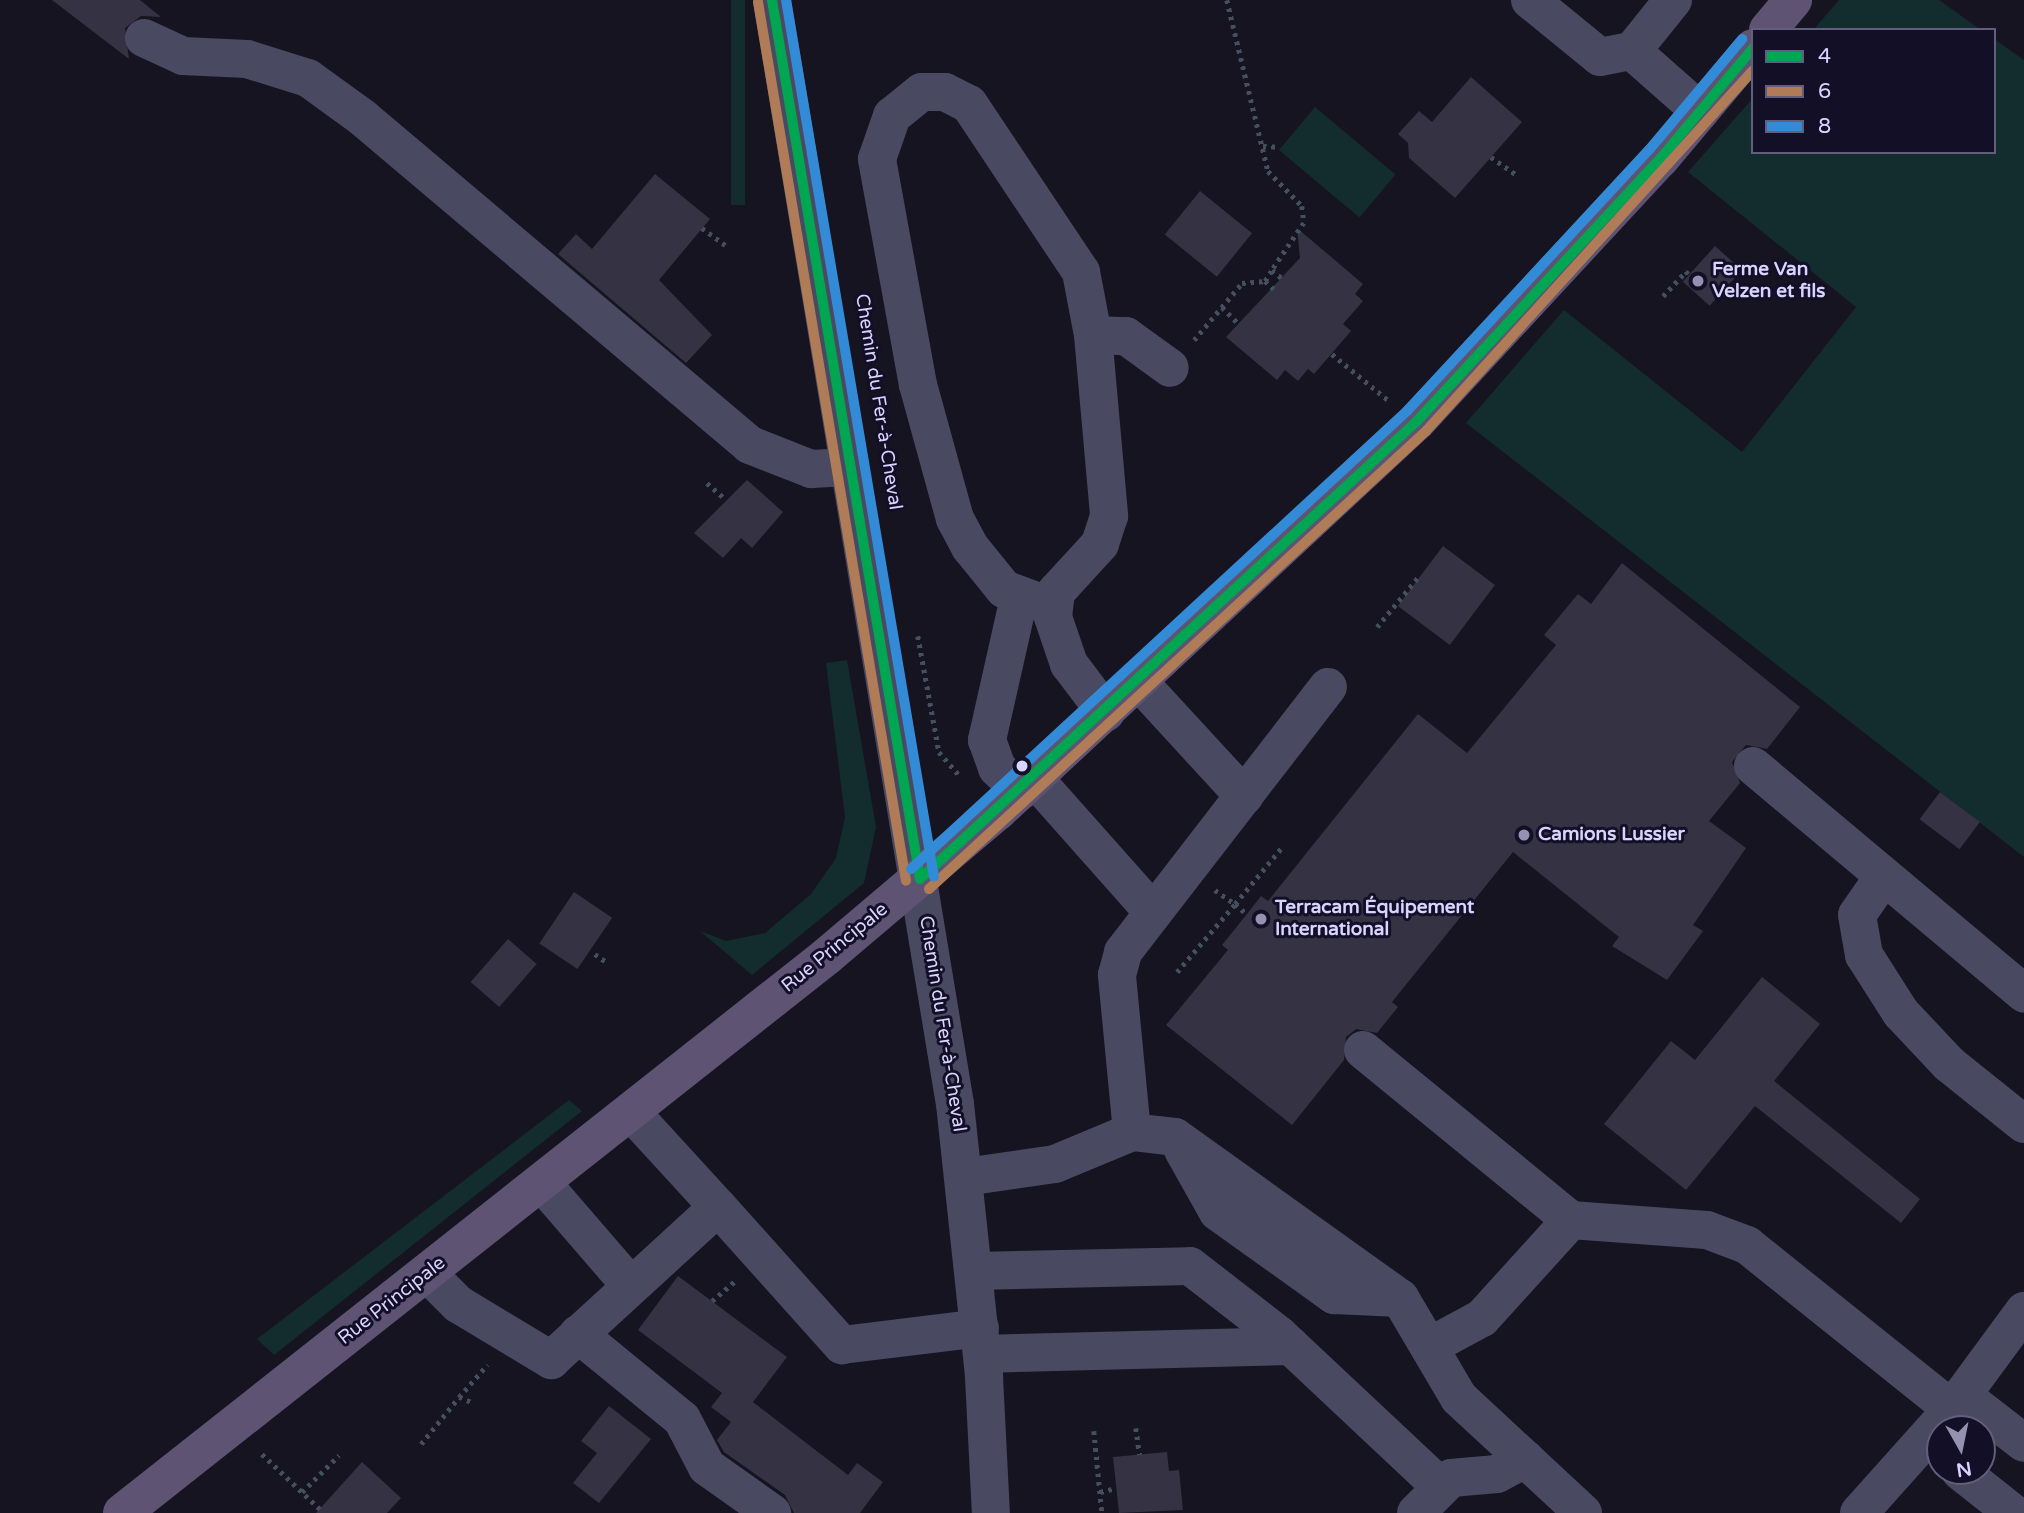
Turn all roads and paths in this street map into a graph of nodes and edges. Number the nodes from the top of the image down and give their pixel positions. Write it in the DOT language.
graph roads {
  1 [pos="772,0"];
  2 [pos="1227,0"];
  3 [pos="1530,0"];
  4 [pos="1673,0"];
  5 [pos="1793,0"];
  6 [pos="1770,28"];
  7 [pos="144,38"];
  8 [pos="1751,50"];
  9 [pos="1632,51"];
  10 [pos="1700,111"];
  11 [pos="1263,146"];
  12 [pos="1280,147"];
  13 [pos="1491,157"];
  14 [pos="1517,175"];
  15 [pos="702,228"];
  16 [pos="725,245"];
  17 [pos="1272,270"];
  18 [pos="1689,275"];
  19 [pos="1283,279"];
  20 [pos="1265,281"];
  21 [pos="1274,289"];
  22 [pos="1663,296"];
  23 [pos="1222,307"];
  24 [pos="1238,323"];
  25 [pos="1093,335"];
  26 [pos="1332,354"];
  27 [pos="1180,357"];
  28 [pos="1391,401"];
  29 [pos="850,467"];
  30 [pos="707,483"];
  31 [pos="724,498"];
  32 [pos="1419,576"];
  33 [pos="1036,603"];
  34 [pos="915,621"];
  35 [pos="1377,627"];
  36 [pos="1140,683"];
  37 [pos="1328,687"];
  38 [pos="1106,713"];
  39 [pos="1753,766"];
  40 [pos="965,780"];
  41 [pos="1027,784"];
  42 [pos="1244,796"];
  43 [pos="1283,846"];
  44 [pos="1884,876"];
  45 [pos="920,879"];
  46 [pos="1235,904"];
  47 [pos="1153,912"];
  48 [pos="1247,914"];
  49 [pos="595,954"];
  50 [pos="608,963"];
  51 [pos="1177,972"];
  52 [pos="2024,993"];
  53 [pos="1363,1050"];
  54 [pos="631,1112"];
  55 [pos="2024,1124"];
  56 [pos="1132,1132"];
  57 [pos="965,1177"];
  58 [pos="541,1184"];
  59 [pos="718,1207"];
  60 [pos="1571,1220"];
  61 [pos="975,1271"];
  62 [pos="427,1273"];
  63 [pos="631,1286"];
  64 [pos="2024,1311"];
  65 [pos="578,1334"];
  66 [pos="981,1341"];
  67 [pos="1291,1346"];
  68 [pos="1430,1346"];
  69 [pos="2012,1354"];
  70 [pos="489,1364"];
  71 [pos="459,1396"];
  72 [pos="470,1402"];
  73 [pos="1957,1402"];
  74 [pos="1950,1415"];
  75 [pos="1136,1428"];
  76 [pos="1094,1432"];
  77 [pos="2024,1443"];
  78 [pos="421,1444"];
  79 [pos="1926,1453"];
  80 [pos="262,1454"];
  81 [pos="339,1455"];
  82 [pos="1140,1455"];
  83 [pos="1525,1460"];
  84 [pos="1978,1485"];
  85 [pos="1116,1488"];
  86 [pos="302,1492"];
  87 [pos="1100,1492"];
  88 [pos="1429,1500"];
  89 [pos="141,1507"];
  90 [pos="320,1509"];
  91 [pos="772,1513"];
  92 [pos="991,1513"];
  93 [pos="1102,1513"];
  94 [pos="1583,1513"];
  95 [pos="1859,1513"];
  96 [pos="2013,1513"];
  1 -- 29 [label="street, Chemin du Fer-à-Cheval"];
  2 -- 11 [label="path"];
  3 -- 9 [label="street"];
  4 -- 9 [label="street"];
  5 -- 6 [label="main road"];
  7 -- 29 [label="street"];
  8 -- 10 [label="main road, Rue Principale"];
  9 -- 10 [label="street"];
  10 -- 36 [label="main road, Rue Principale"];
  11 -- 12 [label="path"];
  11 -- 17 [label="path"];
  13 -- 14 [label="path"];
  15 -- 16 [label="path"];
  17 -- 19 [label="path"];
  17 -- 20 [label="path"];
  18 -- 22 [label="path"];
  20 -- 21 [label="path"];
  20 -- 23 [label="path"];
  23 -- 24 [label="path"];
  23 -- 27 [label="path"];
  25 -- 27 [label="street"];
  25 -- 33 [label="street"];
  25 -- 33 [label="street"];
  26 -- 28 [label="path"];
  29 -- 45 [label="street, Chemin du Fer-à-Cheval"];
  30 -- 31 [label="path"];
  32 -- 35 [label="path"];
  33 -- 38 [label="street"];
  33 -- 41 [label="street"];
  34 -- 40 [label="path"];
  36 -- 38 [label="main road, Rue Principale"];
  36 -- 42 [label="street"];
  37 -- 42 [label="street"];
  38 -- 41 [label="main road, Rue Principale"];
  39 -- 44 [label="street"];
  41 -- 45 [label="main road, Rue Principale"];
  41 -- 47 [label="street"];
  42 -- 47 [label="street"];
  43 -- 46 [label="path"];
  44 -- 52 [label="street"];
  44 -- 55 [label="street"];
  45 -- 54 [label="main road, Rue Principale"];
  45 -- 57 [label="street, Chemin du Fer-à-Cheval"];
  46 -- 48 [label="path"];
  46 -- 51 [label="path"];
  47 -- 56 [label="street"];
  49 -- 50 [label="path"];
  53 -- 60 [label="street"];
  54 -- 58 [label="main road, Rue Principale"];
  54 -- 59 [label="street"];
  56 -- 57 [label="street"];
  56 -- 68 [label="street"];
  57 -- 61 [label="street, Chemin du Fer-à-Cheval"];
  58 -- 62 [label="main road, Rue Principale"];
  58 -- 63 [label="street"];
  59 -- 63 [label="street"];
  59 -- 66 [label="street"];
  60 -- 68 [label="street"];
  60 -- 73 [label="street"];
  61 -- 66 [label="street, Chemin du Fer-à-Cheval"];
  61 -- 67 [label="street"];
  62 -- 65 [label="street"];
  62 -- 89 [label="main road, Rue Principale"];
  63 -- 65 [label="street"];
  64 -- 69 [label="street"];
  65 -- 91 [label="street"];
  66 -- 67 [label="street"];
  66 -- 92 [label="street, Chemin du Fer-à-Cheval"];
  67 -- 88 [label="street"];
  68 -- 83 [label="street"];
  69 -- 73 [label="street"];
  70 -- 71 [label="path"];
  71 -- 72 [label="path"];
  71 -- 78 [label="path"];
  73 -- 74 [label="street"];
  73 -- 77 [label="street"];
  75 -- 82 [label="path"];
  76 -- 87 [label="path"];
  79 -- 95 [label="street"];
  80 -- 86 [label="path"];
  81 -- 86 [label="path"];
  83 -- 88 [label="street"];
  83 -- 94 [label="street"];
  84 -- 96 [label="street"];
  85 -- 87 [label="path"];
  86 -- 90 [label="path"];
  87 -- 93 [label="path"];
}
